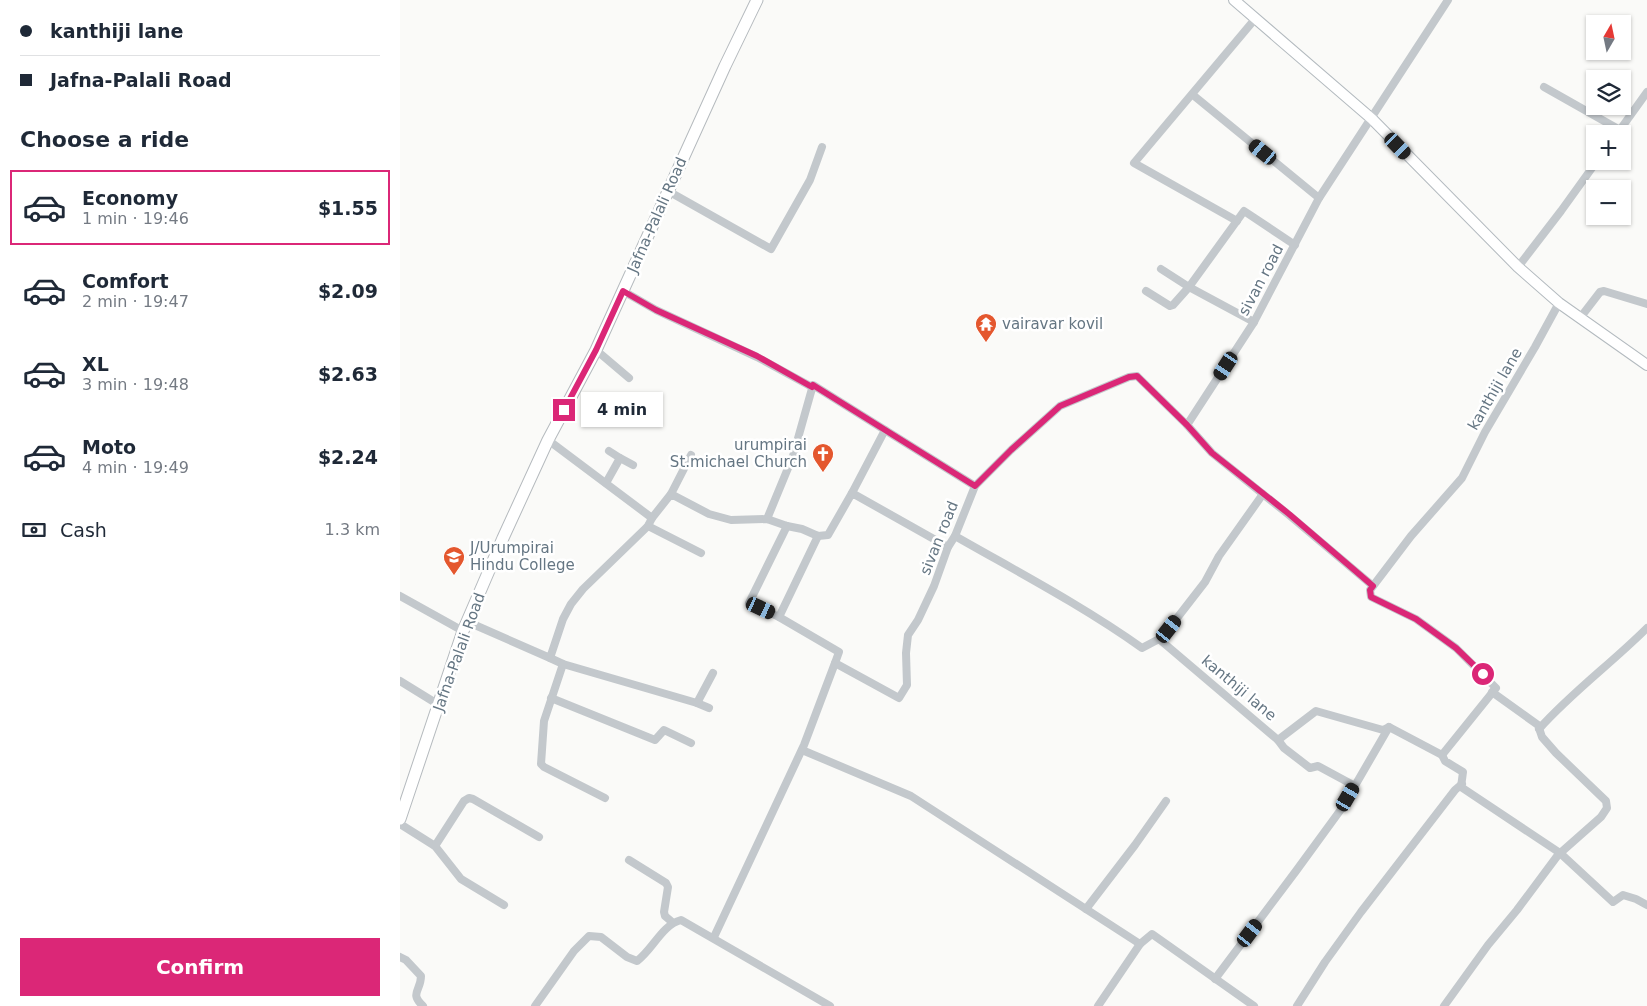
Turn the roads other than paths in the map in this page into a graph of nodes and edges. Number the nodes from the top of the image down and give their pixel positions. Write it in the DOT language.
graph roads {
  1 [pos="758,0"];
  2 [pos="1234,0"];
  3 [pos="1448,0"];
  4 [pos="1256,18"];
  5 [pos="1544,87"];
  6 [pos="1647,92"];
  7 [pos="1193,95"];
  8 [pos="1372,118"];
  9 [pos="1606,125"];
  10 [pos="1623,125"];
  11 [pos="822,147"];
  12 [pos="1591,170"];
  13 [pos="668,191"];
  14 [pos="1319,198"];
  15 [pos="1237,221"];
  16 [pos="1295,245"];
  17 [pos="1518,267"];
  18 [pos="1161,269"];
  19 [pos="1189,287"];
  20 [pos="623,291"];
  21 [pos="1146,291"];
  22 [pos="1559,303"];
  23 [pos="1647,304"];
  24 [pos="1580,318"];
  25 [pos="1254,322"];
  26 [pos="596,350"];
  27 [pos="1647,364"];
  28 [pos="629,378"];
  29 [pos="812,387"];
  30 [pos="1187,425"];
  31 [pos="885,430"];
  32 [pos="548,440"];
  33 [pos="609,451"];
  34 [pos="691,455"];
  35 [pos="620,458"];
  36 [pos="633,465"];
  37 [pos="606,483"];
  38 [pos="975,486"];
  39 [pos="852,493"];
  40 [pos="670,494"];
  41 [pos="1263,494"];
  42 [pos="767,518"];
  43 [pos="650,522"];
  44 [pos="787,526"];
  45 [pos="818,536"];
  46 [pos="955,536"];
  47 [pos="948,547"];
  48 [pos="702,553"];
  49 [pos="1373,586"];
  50 [pos="400,596"];
  51 [pos="779,617"];
  52 [pos="466,627"];
  53 [pos="1646,630"];
  54 [pos="1160,640"];
  55 [pos="550,658"];
  56 [pos="834,663"];
  57 [pos="563,664"];
  58 [pos="713,673"];
  59 [pos="400,681"];
  60 [pos="1492,692"];
  61 [pos="551,698"];
  62 [pos="698,703"];
  63 [pos="439,705"];
  64 [pos="709,708"];
  65 [pos="1389,727"];
  66 [pos="1539,729"];
  67 [pos="1278,740"];
  68 [pos="691,743"];
  69 [pos="802,750"];
  70 [pos="1442,755"];
  71 [pos="1462,784"];
  72 [pos="1355,786"];
  73 [pos="404,793"];
  74 [pos="605,798"];
  75 [pos="1166,800"];
  76 [pos="400,820"];
  77 [pos="400,824"];
  78 [pos="538,837"];
  79 [pos="435,846"];
  80 [pos="1560,853"];
  81 [pos="629,860"];
  82 [pos="504,905"];
  83 [pos="1647,905"];
  84 [pos="1086,909"];
  85 [pos="672,922"];
  86 [pos="714,937"];
  87 [pos="1140,944"];
  88 [pos="400,957"];
  89 [pos="1215,979"];
  90 [pos="423,1006"];
  91 [pos="535,1006"];
  92 [pos="830,1006"];
  93 [pos="1098,1006"];
  94 [pos="1254,1006"];
  95 [pos="1296,1006"];
  96 [pos="1444,1006"];
  1 -- 13 [label="main road, Jafna-Palali Road"];
  2 -- 4 [label="street"];
  3 -- 8 [label="street, sivan road"];
  4 -- 7 [label="street"];
  4 -- 8 [label="street"];
  5 -- 9 [label="street"];
  6 -- 10 [label="street"];
  7 -- 14 [label="street"];
  7 -- 15 [label="street"];
  8 -- 14 [label="street, sivan road"];
  8 -- 17 [label="street"];
  11 -- 13 [label="street"];
  12 -- 17 [label="street"];
  13 -- 20 [label="main road, Jafna-Palali Road"];
  14 -- 16 [label="street, sivan road"];
  15 -- 16 [label="street"];
  15 -- 19 [label="street"];
  16 -- 25 [label="street, sivan road"];
  17 -- 22 [label="street"];
  18 -- 19 [label="street"];
  19 -- 21 [label="street"];
  19 -- 25 [label="street"];
  20 -- 26 [label="main road, Jafna-Palali Road"];
  20 -- 29 [label="street"];
  22 -- 24 [label="street"];
  22 -- 49 [label="street, kanthiji lane"];
  23 -- 24 [label="street"];
  24 -- 27 [label="street"];
  25 -- 30 [label="street, sivan road"];
  26 -- 28 [label="street"];
  26 -- 32 [label="main road, Jafna-Palali Road"];
  29 -- 31 [label="street"];
  29 -- 42 [label="street"];
  30 -- 38 [label="street, sivan road"];
  30 -- 41 [label="street"];
  31 -- 38 [label="street"];
  31 -- 39 [label="street"];
  32 -- 37 [label="street"];
  32 -- 52 [label="main road, Jafna-Palali Road"];
  33 -- 35 [label="street"];
  34 -- 40 [label="street"];
  35 -- 36 [label="street"];
  35 -- 37 [label="street"];
  37 -- 43 [label="street"];
  38 -- 46 [label="street, sivan road"];
  39 -- 45 [label="street"];
  39 -- 47 [label="street"];
  40 -- 42 [label="street"];
  40 -- 43 [label="street"];
  41 -- 49 [label="street"];
  41 -- 54 [label="street"];
  42 -- 44 [label="street"];
  43 -- 48 [label="street"];
  43 -- 55 [label="street"];
  44 -- 45 [label="street"];
  44 -- 51 [label="street"];
  45 -- 51 [label="street"];
  46 -- 47 [label="street, sivan road"];
  46 -- 54 [label="street"];
  47 -- 56 [label="street, sivan road"];
  49 -- 60 [label="street"];
  50 -- 52 [label="street"];
  51 -- 56 [label="street"];
  52 -- 55 [label="street"];
  52 -- 63 [label="main road, Jafna-Palali Road"];
  53 -- 66 [label="street"];
  54 -- 67 [label="street, kanthiji lane"];
  55 -- 57 [label="street"];
  56 -- 69 [label="street"];
  57 -- 61 [label="street"];
  57 -- 62 [label="street"];
  58 -- 62 [label="street"];
  59 -- 63 [label="street"];
  60 -- 66 [label="street"];
  60 -- 70 [label="street"];
  61 -- 68 [label="street"];
  61 -- 74 [label="street"];
  62 -- 64 [label="street"];
  63 -- 73 [label="main road, Jafna-Palali Road"];
  65 -- 67 [label="street, kanthiji lane"];
  65 -- 70 [label="street, kanthiji lane"];
  65 -- 72 [label="street"];
  66 -- 80 [label="street"];
  67 -- 72 [label="street"];
  69 -- 84 [label="street"];
  69 -- 86 [label="street"];
  70 -- 71 [label="street, kanthiji lane"];
  71 -- 80 [label="street"];
  71 -- 95 [label="street"];
  72 -- 89 [label="street"];
  73 -- 76 [label="main road, Jafna-Palali Road"];
  75 -- 84 [label="street"];
  77 -- 79 [label="street"];
  78 -- 79 [label="street"];
  79 -- 82 [label="street"];
  80 -- 83 [label="street"];
  80 -- 96 [label="street"];
  81 -- 85 [label="street"];
  84 -- 87 [label="street"];
  85 -- 86 [label="street"];
  85 -- 91 [label="street"];
  86 -- 92 [label="street"];
  87 -- 89 [label="street"];
  87 -- 93 [label="street"];
  88 -- 90 [label="street"];
  89 -- 94 [label="street"];
}
